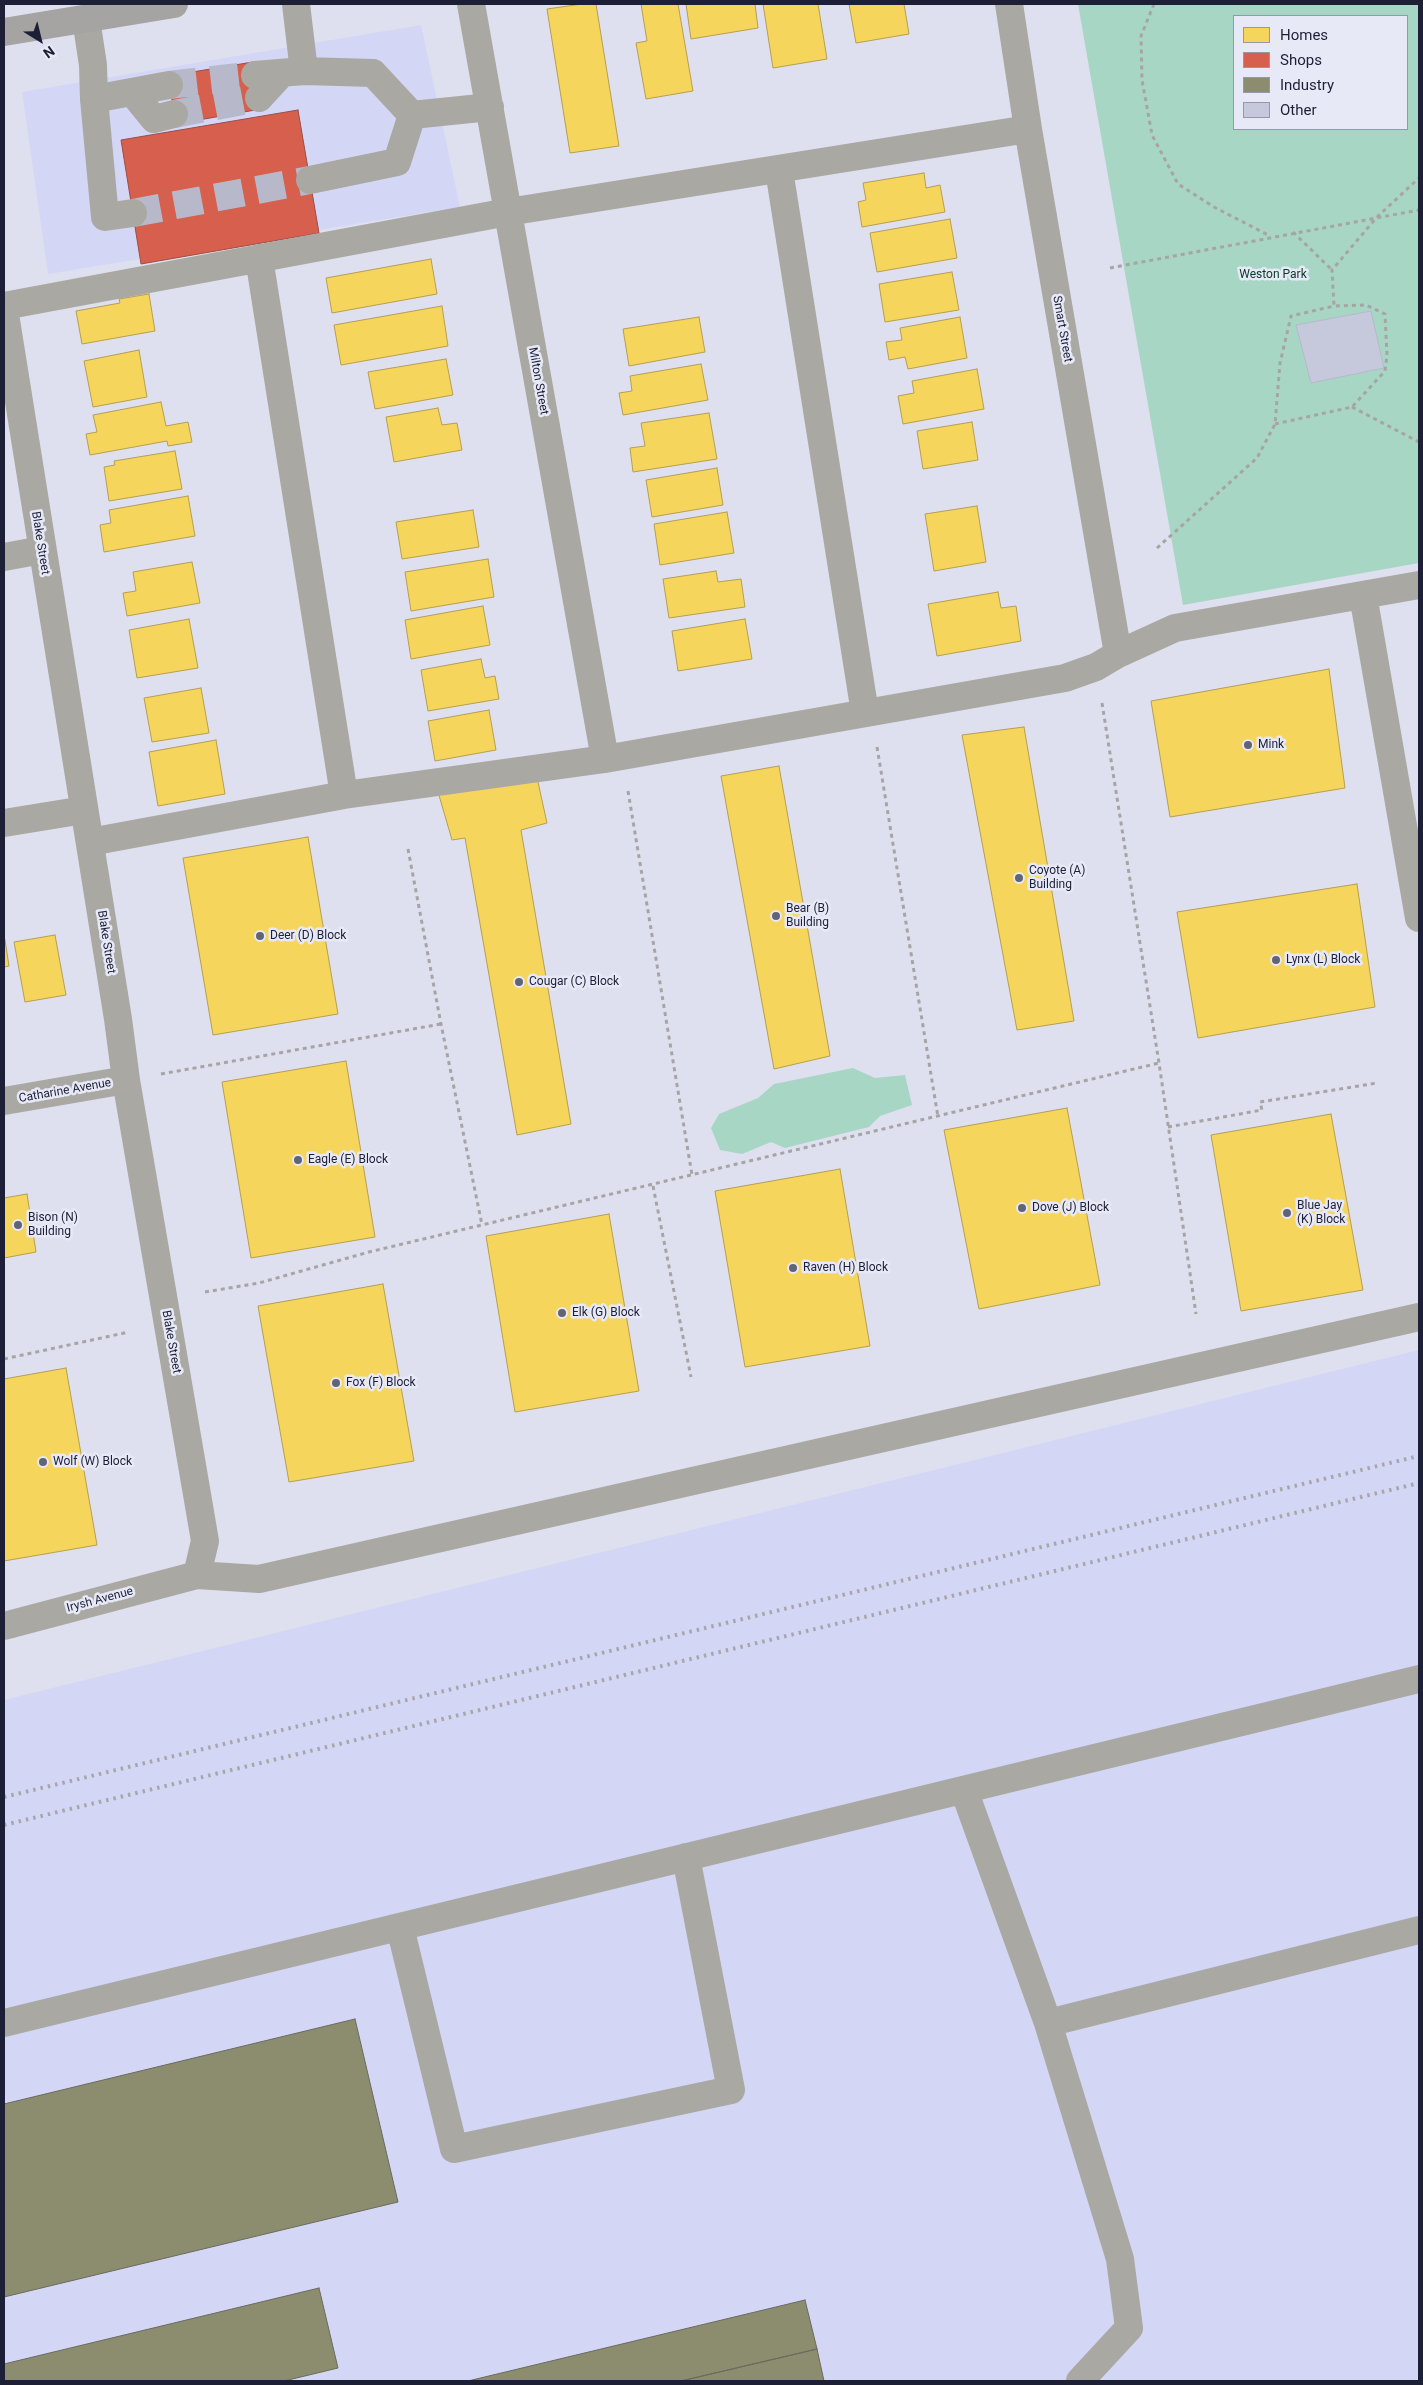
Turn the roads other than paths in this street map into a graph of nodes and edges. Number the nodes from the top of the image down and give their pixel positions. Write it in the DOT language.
graph roads {
  1 [pos="174,4"];
  2 [pos="296,4"];
  3 [pos="471,4"];
  4 [pos="1009,4"];
  5 [pos="86,19"];
  6 [pos="4,32"];
  7 [pos="169,85"];
  8 [pos="132,92"];
  9 [pos="94,99"];
  10 [pos="490,107"];
  11 [pos="174,114"];
  12 [pos="412,115"];
  13 [pos="1028,129"];
  14 [pos="779,170"];
  15 [pos="310,180"];
  16 [pos="508,212"];
  17 [pos="133,213"];
  18 [pos="259,258"];
  19 [pos="4,307"];
  20 [pos="42,550"];
  21 [pos="4,557"];
  22 [pos="1419,585"];
  23 [pos="1363,595"];
  24 [pos="1107,661"];
  25 [pos="868,712"];
  26 [pos="614,757"];
  27 [pos="344,795"];
  28 [pos="84,810"];
  29 [pos="4,823"];
  30 [pos="90,842"];
  31 [pos="1419,918"];
  32 [pos="126,1080"];
  33 [pos="4,1101"];
  34 [pos="1419,1317"];
  35 [pos="197,1575"];
  36 [pos="4,1626"];
  37 [pos="1419,1680"];
  38 [pos="964,1790"];
  39 [pos="686,1857"];
  40 [pos="400,1927"];
  41 [pos="1419,1930"];
  42 [pos="4,2023"];
  43 [pos="1048,2023"];
  44 [pos="1080,2381"];
  1 -- 5 [label="main road"];
  2 -- 12 [label="street"];
  3 -- 10 [label="street, Milton Street"];
  4 -- 13 [label="street, Smart Street"];
  5 -- 6 [label="main road"];
  5 -- 9 [label="street"];
  7 -- 8 [label="street"];
  8 -- 9 [label="street"];
  8 -- 11 [label="street"];
  9 -- 17 [label="street"];
  10 -- 12 [label="street"];
  10 -- 16 [label="street, Milton Street"];
  12 -- 15 [label="street"];
  13 -- 14 [label="street"];
  13 -- 24 [label="street, Smart Street"];
  14 -- 16 [label="street"];
  14 -- 25 [label="street"];
  16 -- 18 [label="street"];
  16 -- 26 [label="street, Milton Street"];
  18 -- 19 [label="street"];
  18 -- 27 [label="street"];
  19 -- 20 [label="street, Blake Street"];
  20 -- 21 [label="street"];
  20 -- 28 [label="street, Blake Street"];
  22 -- 23 [label="street"];
  23 -- 24 [label="street"];
  23 -- 31 [label="street"];
  24 -- 25 [label="street"];
  25 -- 26 [label="street"];
  26 -- 27 [label="street"];
  27 -- 30 [label="street"];
  28 -- 29 [label="street"];
  28 -- 30 [label="street, Blake Street"];
  30 -- 32 [label="street, Blake Street"];
  32 -- 33 [label="street, Catharine Avenue"];
  32 -- 35 [label="street, Blake Street"];
  34 -- 35 [label="street, Irysh Avenue"];
  35 -- 36 [label="street, Irysh Avenue"];
  37 -- 38 [label="street"];
  38 -- 39 [label="street"];
  38 -- 43 [label="street"];
  39 -- 40 [label="street"];
  39 -- 40 [label="street"];
  40 -- 42 [label="street"];
  41 -- 43 [label="street"];
  43 -- 44 [label="street"];
}
